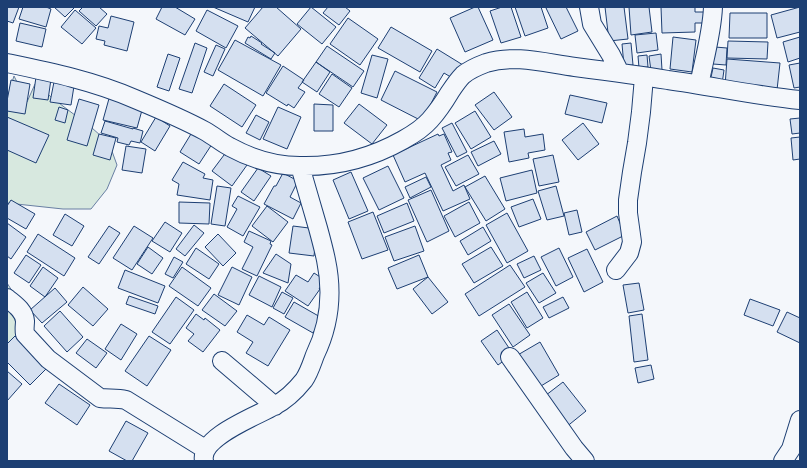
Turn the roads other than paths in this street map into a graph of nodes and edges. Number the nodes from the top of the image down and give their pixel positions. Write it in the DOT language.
graph roads {
  1 [pos="589,7"];
  2 [pos="713,7"];
  3 [pos="7,63"];
  4 [pos="620,73"];
  5 [pos="644,77"];
  6 [pos="699,85"];
  7 [pos="800,100"];
  8 [pos="300,166"];
  9 [pos="616,270"];
  10 [pos="7,298"];
  11 [pos="510,357"];
  12 [pos="222,361"];
  13 [pos="275,406"];
  14 [pos="800,420"];
  15 [pos="205,455"];
  16 [pos="585,461"];
  17 [pos="783,461"];
  1 -- 4 [label="street"];
  2 -- 6 [label="street"];
  3 -- 8 [label="street"];
  4 -- 5 [label="street"];
  4 -- 8 [label="street"];
  5 -- 6 [label="street"];
  5 -- 9 [label="street"];
  6 -- 7 [label="street"];
  8 -- 13 [label="street"];
  10 -- 15 [label="street"];
  11 -- 16 [label="street"];
  12 -- 13 [label="street"];
  13 -- 15 [label="street"];
  14 -- 17 [label="street"];
}
